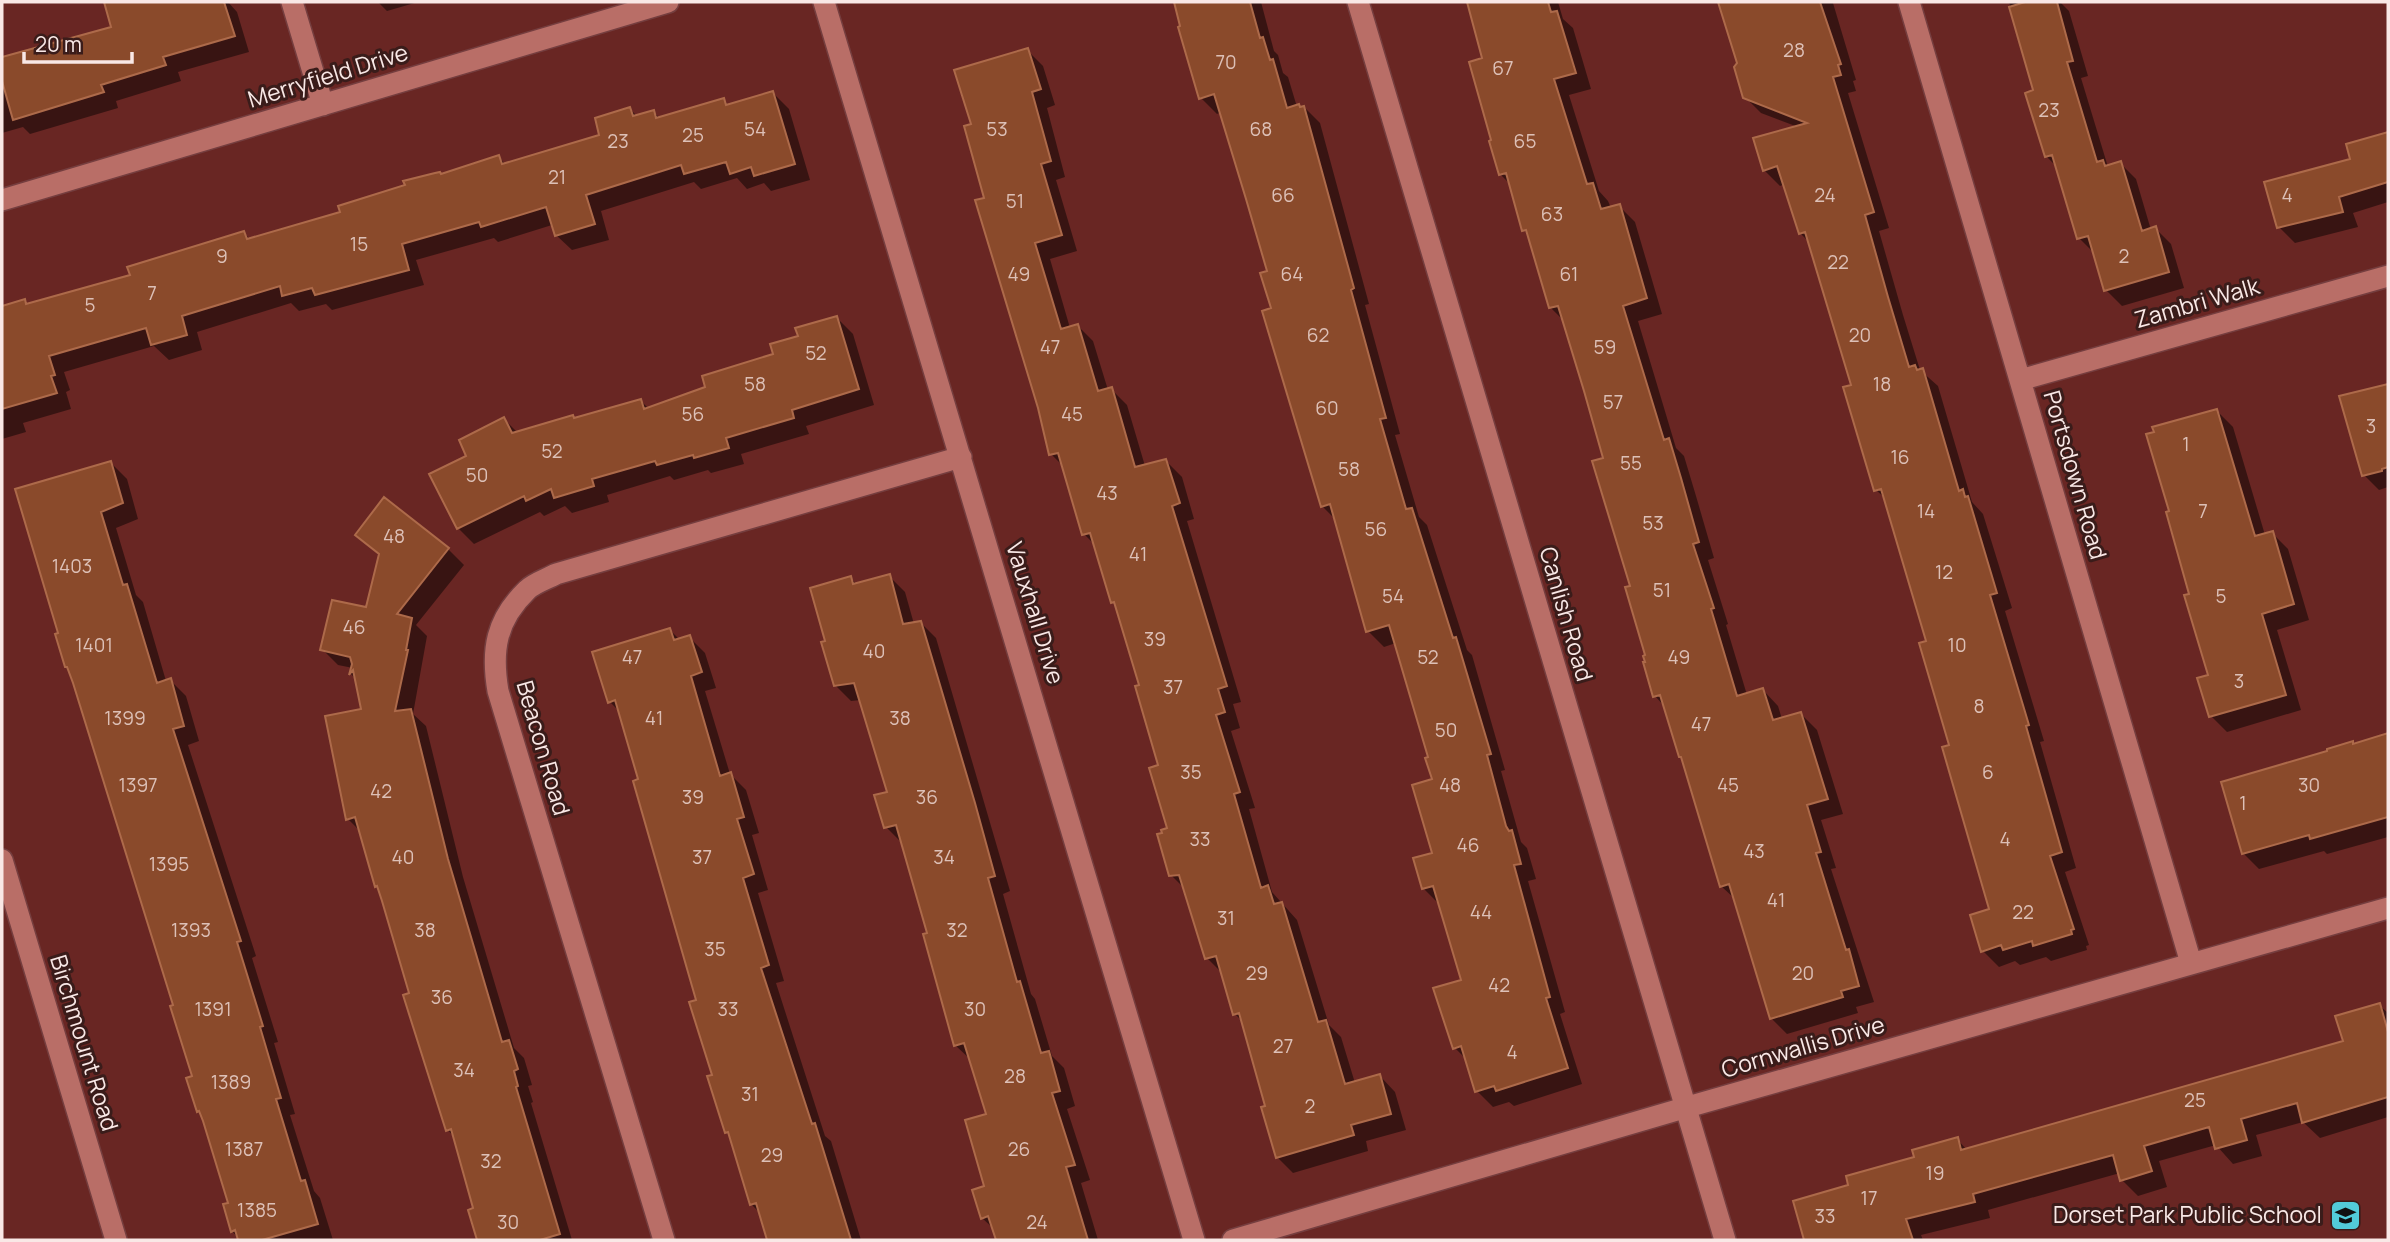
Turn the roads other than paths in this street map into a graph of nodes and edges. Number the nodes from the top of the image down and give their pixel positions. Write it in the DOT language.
graph roads {
  1 [pos="292,2"];
  2 [pos="668,2"];
  3 [pos="1358,2"];
  4 [pos="1909,2"];
  5 [pos="831,4"];
  6 [pos="323,105"];
  7 [pos="2,200"];
  8 [pos="2388,276"];
  9 [pos="2020,380"];
  10 [pos="961,457"];
  11 [pos="2,860"];
  12 [pos="2388,908"];
  13 [pos="2192,963"];
  14 [pos="1684,1108"];
  15 [pos="116,1240"];
  16 [pos="664,1240"];
  17 [pos="1194,1240"];
  18 [pos="1233,1240"];
  19 [pos="1725,1240"];
  1 -- 6 [label="street"];
  2 -- 6 [label="street, Merryfield Drive"];
  3 -- 14 [label="street, Canlish Road"];
  4 -- 9 [label="street, Portsdown Road"];
  5 -- 10 [label="street, Vauxhall Drive"];
  6 -- 7 [label="street, Merryfield Drive"];
  8 -- 9 [label="street, Zambri Walk"];
  9 -- 13 [label="street, Portsdown Road"];
  10 -- 16 [label="street, Beacon Road"];
  10 -- 17 [label="street, Vauxhall Drive"];
  11 -- 15 [label="street, Birchmount Road"];
  12 -- 13 [label="street, Cornwallis Drive"];
  13 -- 14 [label="street, Cornwallis Drive"];
  14 -- 18 [label="street, Cornwallis Drive"];
  14 -- 19 [label="street, Canlish Road"];
}
